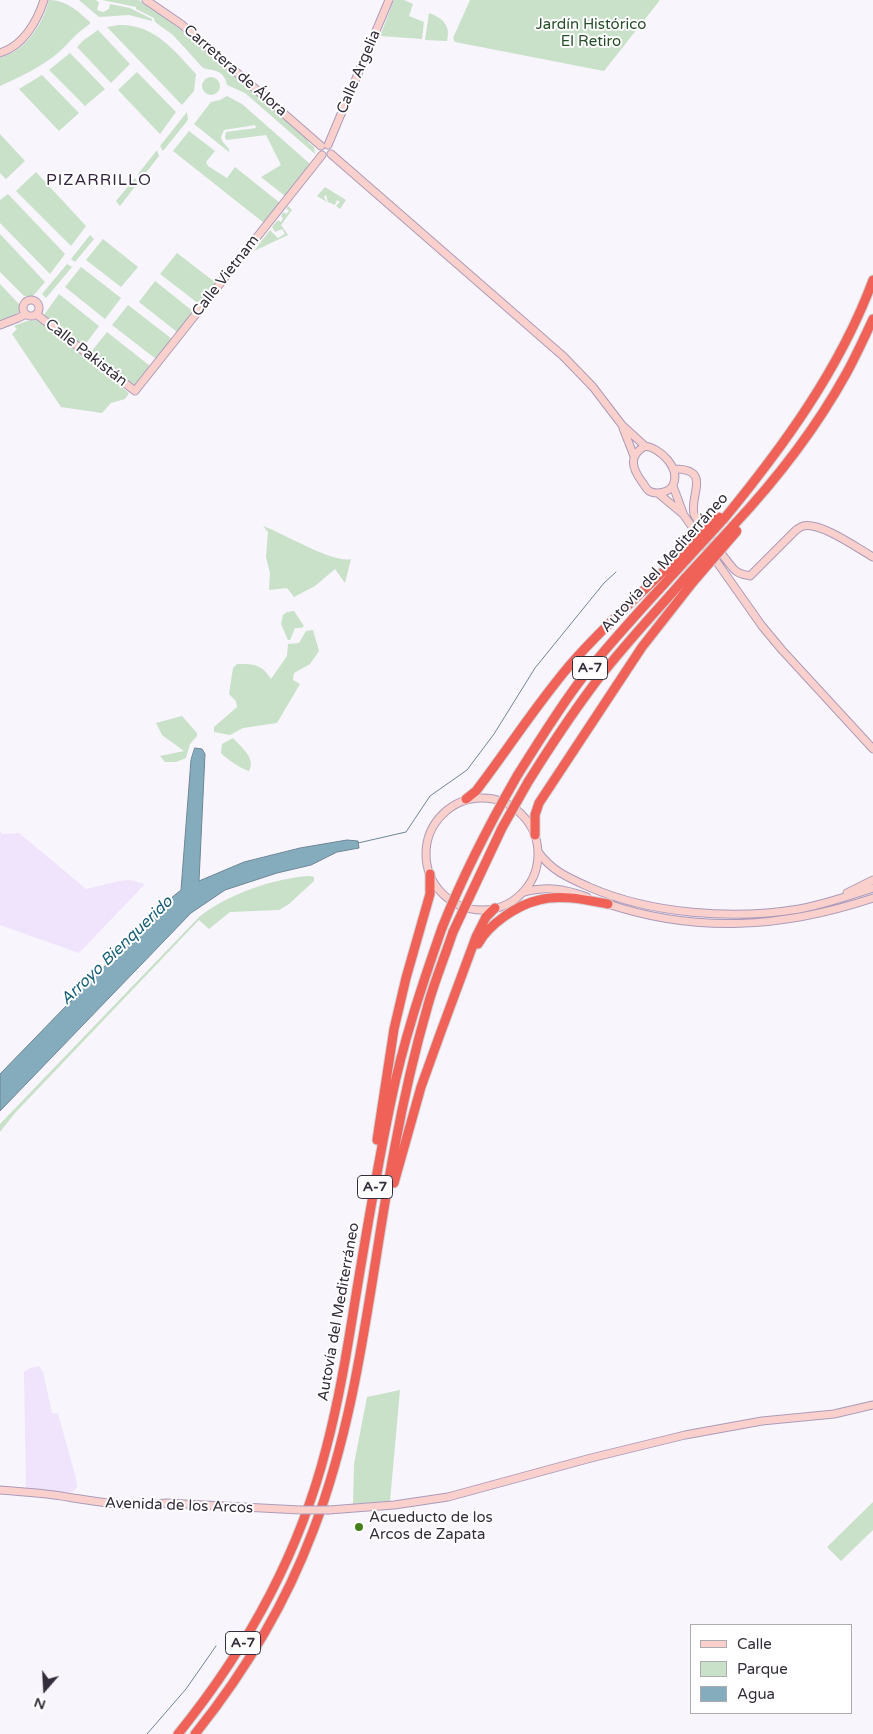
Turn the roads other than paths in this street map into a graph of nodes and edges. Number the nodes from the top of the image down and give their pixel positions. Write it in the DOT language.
graph roads {
  1 [pos="44,0"];
  2 [pos="146,0"];
  3 [pos="390,0"];
  4 [pos="0,53"];
  5 [pos="325,145"];
  6 [pos="330,154"];
  7 [pos="322,155"];
  8 [pos="873,280"];
  9 [pos="26,314"];
  10 [pos="36,314"];
  11 [pos="873,319"];
  12 [pos="0,325"];
  13 [pos="135,391"];
  14 [pos="622,425"];
  15 [pos="645,446"];
  16 [pos="634,456"];
  17 [pos="673,469"];
  18 [pos="673,486"];
  19 [pos="659,494"];
  20 [pos="683,514"];
  21 [pos="873,558"];
  22 [pos="673,568"];
  23 [pos="689,580"];
  24 [pos="873,749"];
  25 [pos="466,799"];
  26 [pos="535,835"];
  27 [pos="539,853"];
  28 [pos="430,874"];
  29 [pos="873,880"];
  30 [pos="873,888"];
  31 [pos="524,892"];
  32 [pos="873,898"];
  33 [pos="836,900"];
  34 [pos="608,904"];
  35 [pos="495,908"];
  36 [pos="466,964"];
  37 [pos="368,1226"];
  38 [pos="381,1229"];
  39 [pos="873,1405"];
  40 [pos="0,1490"];
  41 [pos="178,1734"];
  42 [pos="195,1734"];
  1 -- 4 [label="main road"];
  2 -- 5 [label="main road, Carretera de Álora"];
  3 -- 5 [label="main road, Calle Argelia"];
  5 -- 6 [label="main road"];
  5 -- 7 [label="main road"];
  6 -- 7 [label="main road"];
  6 -- 14 [label="main road"];
  7 -- 13 [label="main road, Calle Vietnam"];
  8 -- 22 [label="highway, bridge"];
  9 -- 10 [label="main road"];
  9 -- 10 [label="main road"];
  9 -- 12 [label="main road"];
  10 -- 13 [label="main road, Calle Pakistán"];
  11 -- 23 [label="highway, Autovía del Mediterráneo / A-7, bridge"];
  14 -- 15 [label="main road"];
  14 -- 16 [label="main road"];
  15 -- 16 [label="main road"];
  15 -- 17 [label="main road"];
  16 -- 19 [label="main road"];
  17 -- 18 [label="main road"];
  17 -- 21 [label="main road"];
  18 -- 19 [label="main road"];
  18 -- 20 [label="main road"];
  19 -- 20 [label="main road"];
  20 -- 24 [label="main road"];
  22 -- 25 [label="highway"];
  22 -- 37 [label="highway, Autovía del Mediterráneo / A-7, bridge"];
  23 -- 26 [label="highway"];
  23 -- 38 [label="highway, Autovía del Mediterráneo / A-7, bridge"];
  25 -- 26 [label="main road"];
  25 -- 28 [label="main road"];
  26 -- 27 [label="main road"];
  27 -- 31 [label="main road"];
  27 -- 33 [label="main road"];
  28 -- 35 [label="main road"];
  28 -- 37 [label="highway"];
  29 -- 33 [label="main road"];
  30 -- 33 [label="main road"];
  31 -- 34 [label="main road"];
  31 -- 35 [label="main road"];
  32 -- 34 [label="main road"];
  34 -- 36 [label="highway"];
  35 -- 36 [label="highway"];
  36 -- 38 [label="highway"];
  37 -- 41 [label="highway, Autovía del Mediterráneo / A-7"];
  38 -- 42 [label="highway, Autovía del Mediterráneo / A-7"];
  39 -- 40 [label="main road, Avenida de los Arcos, bridge"];
}
